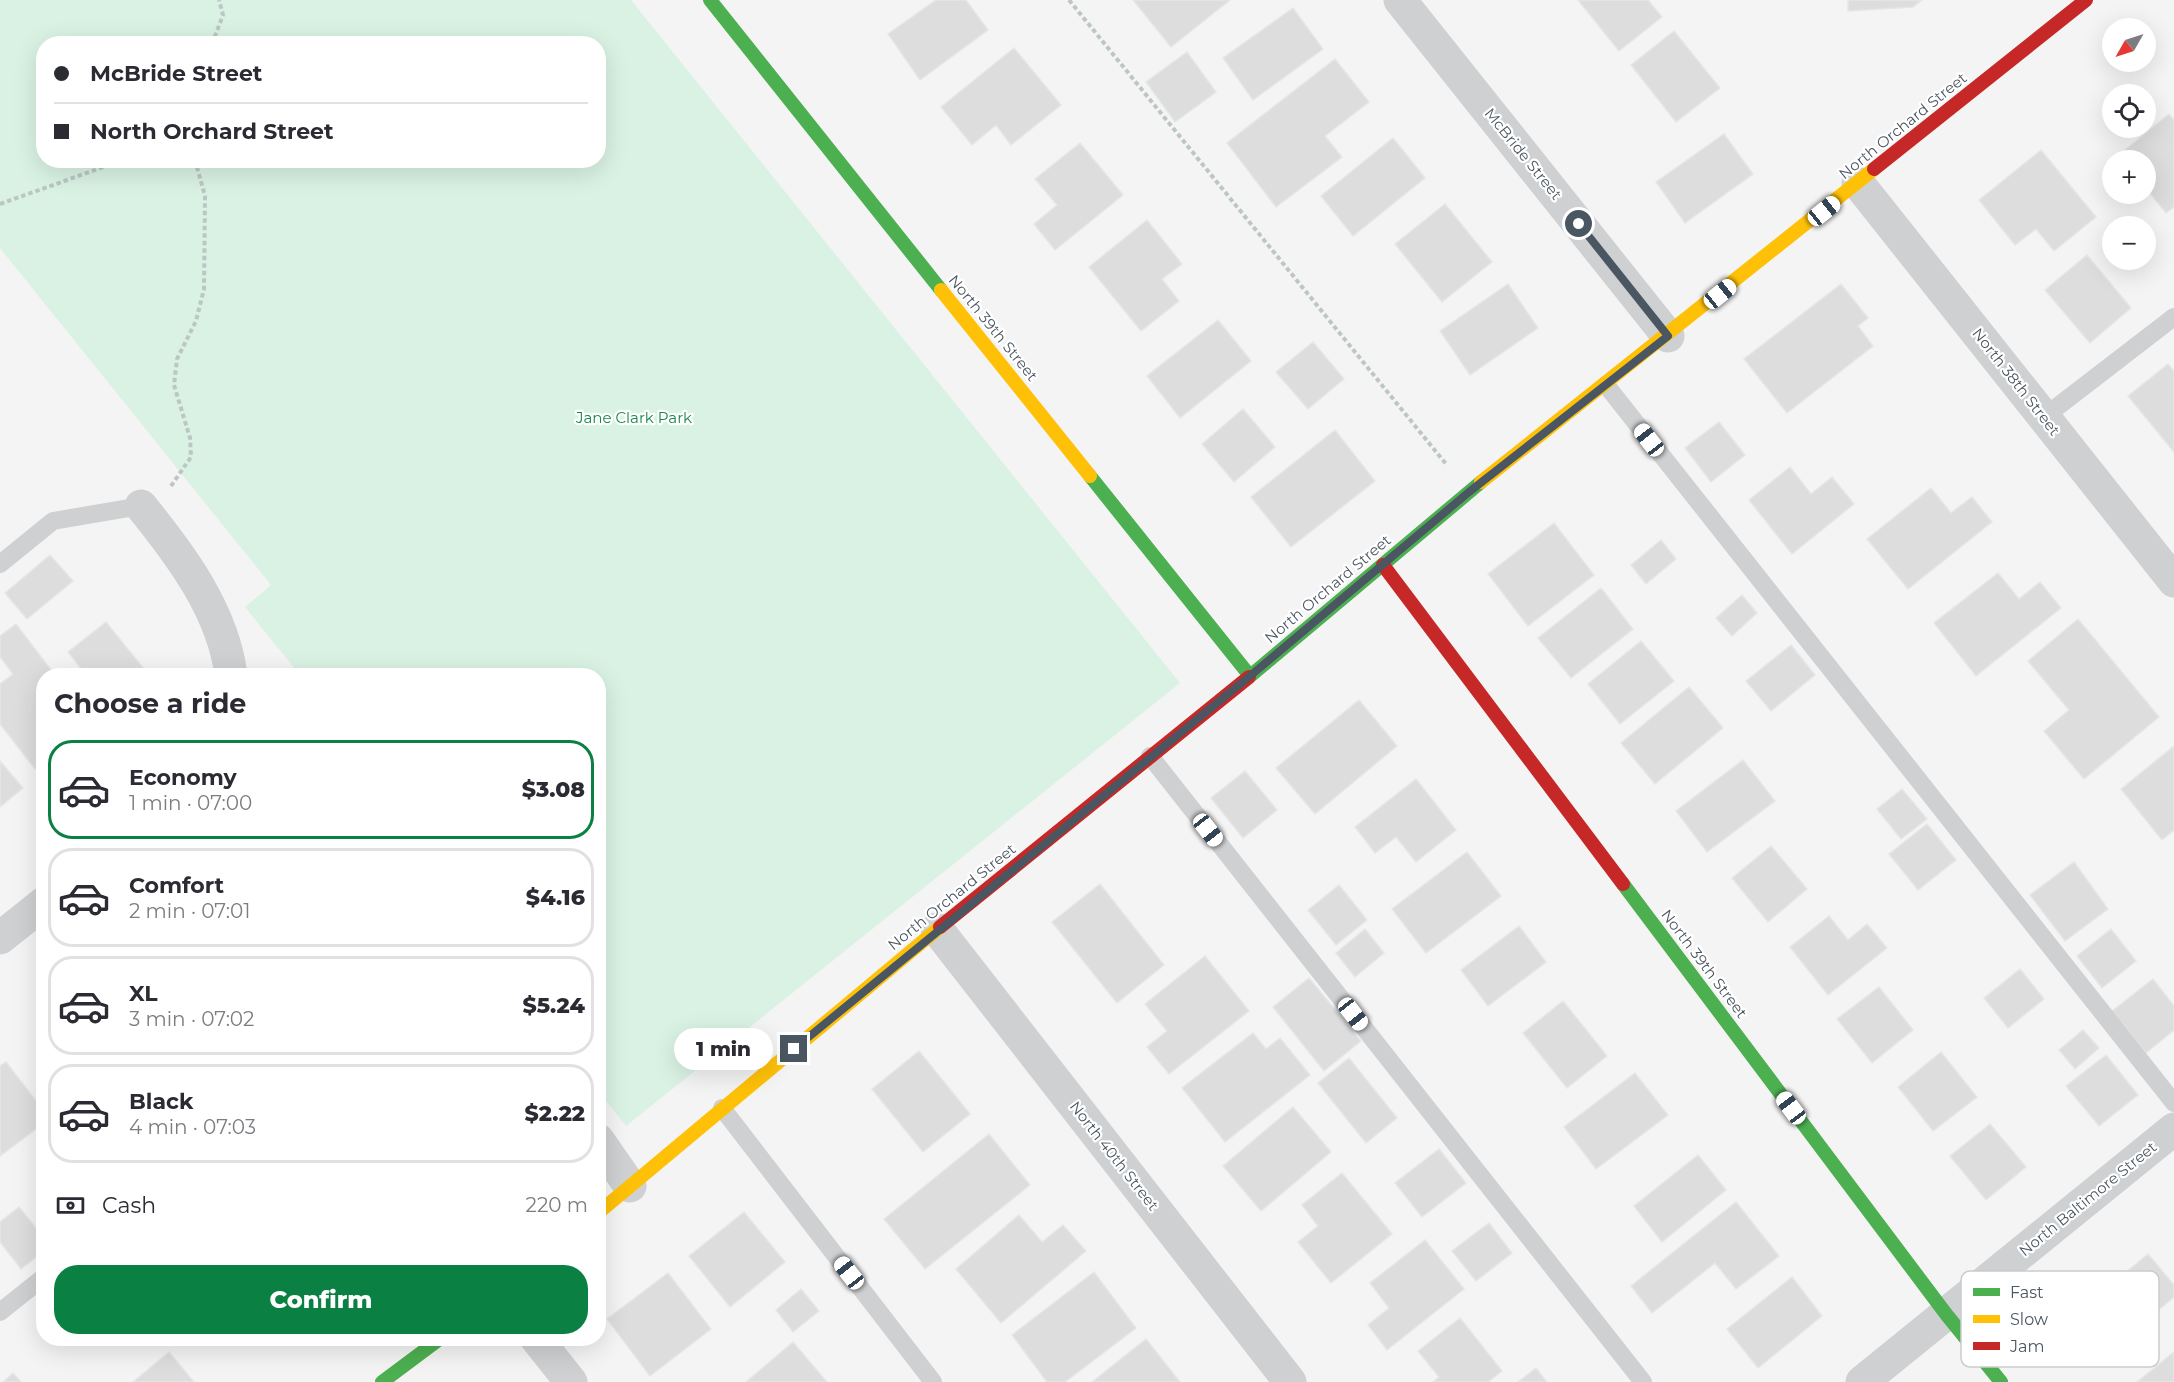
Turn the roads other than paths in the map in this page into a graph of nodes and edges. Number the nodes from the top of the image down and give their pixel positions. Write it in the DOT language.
graph roads {
  1 [pos="710,0"];
  2 [pos="1400,0"];
  3 [pos="2086,0"];
  4 [pos="1858,183"];
  5 [pos="2174,316"];
  6 [pos="1668,336"];
  7 [pos="1606,385"];
  8 [pos="2044,417"];
  9 [pos="146,512"];
  10 [pos="0,564"];
  11 [pos="1383,565"];
  12 [pos="2174,580"];
  13 [pos="229,668"];
  14 [pos="1250,676"];
  15 [pos="1150,756"];
  16 [pos="36,909"];
  17 [pos="937,929"];
  18 [pos="0,938"];
  19 [pos="2174,1103"];
  20 [pos="722,1108"];
  21 [pos="2174,1129"];
  22 [pos="606,1152"];
  23 [pos="630,1186"];
  24 [pos="606,1206"];
  25 [pos="1999,1271"];
  26 [pos="36,1283"];
  27 [pos="1961,1302"];
  28 [pos="0,1312"];
  29 [pos="1946,1314"];
  30 [pos="1961,1333"];
  31 [pos="430,1346"];
  32 [pos="542,1346"];
  33 [pos="1989,1367"];
  34 [pos="382,1382"];
  35 [pos="571,1382"];
  36 [pos="933,1382"];
  37 [pos="1290,1382"];
  38 [pos="1643,1382"];
  39 [pos="1862,1382"];
  40 [pos="2001,1382"];
  1 -- 14 [label="street, North 39th Street"];
  2 -- 6 [label="street, McBride Street"];
  3 -- 4 [label="street, North Orchard Street"];
  4 -- 6 [label="street, North Orchard Street"];
  4 -- 8 [label="street, North 38th Street"];
  5 -- 8 [label="lane"];
  6 -- 7 [label="street, North Orchard Street"];
  7 -- 11 [label="street, North Orchard Street"];
  7 -- 19 [label="lane"];
  8 -- 12 [label="street, North 38th Street"];
  9 -- 10 [label="lane"];
  9 -- 13 [label="street"];
  11 -- 14 [label="street, North Orchard Street"];
  11 -- 29 [label="street, North 39th Street"];
  14 -- 15 [label="street, North Orchard Street"];
  15 -- 17 [label="street, North Orchard Street"];
  15 -- 38 [label="lane"];
  16 -- 18 [label="street"];
  17 -- 20 [label="street, North Orchard Street"];
  17 -- 37 [label="street, North 40th Street"];
  20 -- 23 [label="street, North Orchard Street"];
  20 -- 36 [label="lane"];
  21 -- 25 [label="street, North Baltimore Street"];
  22 -- 23 [label="street"];
  23 -- 24 [label="street, North Orchard Street"];
  26 -- 28 [label="lane"];
  27 -- 29 [label="street, North Baltimore Street"];
  29 -- 30 [label="street, North 39th Street"];
  29 -- 39 [label="street, North Baltimore Street"];
  31 -- 34 [label="street"];
  32 -- 35 [label="street"];
  33 -- 40 [label="street, North 39th Street"];
}
